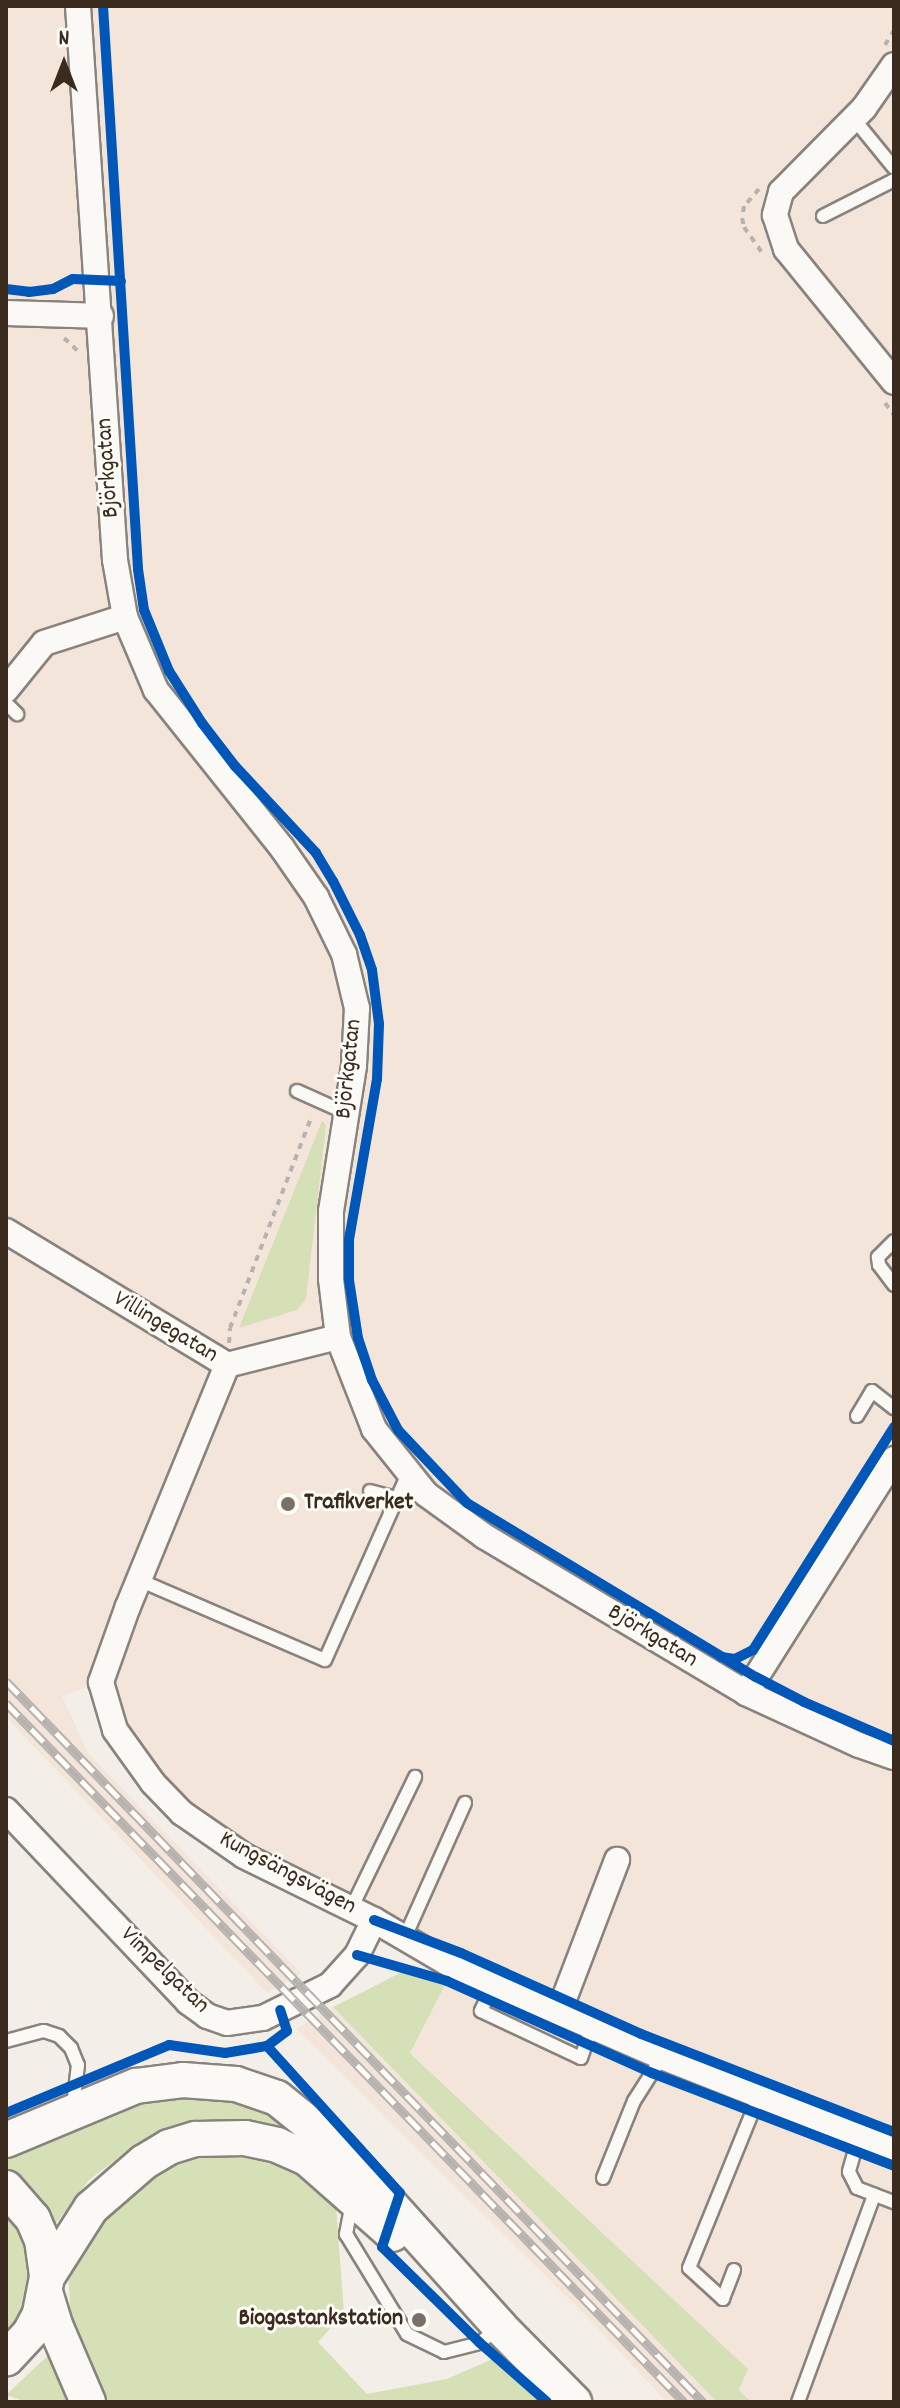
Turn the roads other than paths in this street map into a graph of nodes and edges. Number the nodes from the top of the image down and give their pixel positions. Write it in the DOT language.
graph roads {
  1 [pos="78,6"];
  2 [pos="894,65"];
  3 [pos="854,119"];
  4 [pos="894,168"];
  5 [pos="894,180"];
  6 [pos="823,216"];
  7 [pos="6,313"];
  8 [pos="101,316"];
  9 [pos="894,382"];
  10 [pos="125,617"];
  11 [pos="6,690"];
  12 [pos="6,703"];
  13 [pos="17,714"];
  14 [pos="297,1091"];
  15 [pos="346,1113"];
  16 [pos="6,1231"];
  17 [pos="894,1241"];
  18 [pos="894,1285"];
  19 [pos="338,1337"];
  20 [pos="227,1365"];
  21 [pos="894,1408"];
  22 [pos="857,1416"];
  23 [pos="894,1459"];
  24 [pos="408,1474"];
  25 [pos="370,1491"];
  26 [pos="396,1498"];
  27 [pos="139,1580"];
  28 [pos="746,1693"];
  29 [pos="894,1757"];
  30 [pos="415,1777"];
  31 [pos="465,1803"];
  32 [pos="6,1810"];
  33 [pos="617,1860"];
  34 [pos="351,1909"];
  35 [pos="374,1920"];
  36 [pos="405,1937"];
  37 [pos="494,1984"];
  38 [pos="559,2012"];
  39 [pos="592,2026"];
  40 [pos="6,2041"];
  41 [pos="662,2057"];
  42 [pos="759,2096"];
  43 [pos="70,2114"];
  44 [pos="859,2136"];
  45 [pos="6,2140"];
  46 [pos="894,2149"];
  47 [pos="603,2178"];
  48 [pos="6,2188"];
  49 [pos="874,2195"];
  50 [pos="353,2199"];
  51 [pos="894,2202"];
  52 [pos="734,2270"];
  53 [pos="46,2285"];
  54 [pos="499,2326"];
  55 [pos="6,2359"];
  56 [pos="88,2402"];
  57 [pos="574,2402"];
  58 [pos="798,2402"];
  1 -- 8 [label="street, Björkgatan"];
  2 -- 3 [label="street"];
  3 -- 4 [label="lane"];
  3 -- 9 [label="street"];
  5 -- 6 [label="lane"];
  7 -- 8 [label="street"];
  8 -- 10 [label="street, Björkgatan"];
  10 -- 11 [label="street"];
  10 -- 15 [label="street, Björkgatan"];
  12 -- 13 [label="lane"];
  14 -- 15 [label="lane"];
  15 -- 19 [label="street, Björkgatan"];
  16 -- 20 [label="street, Villingegatan"];
  17 -- 18 [label="lane"];
  19 -- 20 [label="street, Villingegatan"];
  19 -- 24 [label="street, Björkgatan"];
  20 -- 27 [label="street, Kungsängsvägen"];
  21 -- 22 [label="lane"];
  23 -- 28 [label="street"];
  24 -- 26 [label="lane"];
  24 -- 28 [label="street, Björkgatan"];
  25 -- 26 [label="lane"];
  26 -- 27 [label="lane"];
  27 -- 34 [label="street, Kungsängsvägen"];
  28 -- 29 [label="street, Björkgatan"];
  30 -- 34 [label="lane"];
  31 -- 36 [label="lane"];
  32 -- 35 [label="street, Vimpelgatan"];
  33 -- 38 [label="street"];
  34 -- 35 [label="street, Kungsängsvägen"];
  35 -- 36 [label="street, Kungsängsvägen"];
  36 -- 37 [label="street, Kungsängsvägen"];
  37 -- 38 [label="street, Kungsängsvägen"];
  37 -- 39 [label="lane"];
  38 -- 39 [label="street, Kungsängsvägen"];
  39 -- 41 [label="street, Kungsängsvägen"];
  40 -- 43 [label="lane"];
  41 -- 42 [label="street, Kungsängsvägen"];
  41 -- 47 [label="lane"];
  42 -- 44 [label="street, Kungsängsvägen"];
  42 -- 52 [label="lane"];
  43 -- 45 [label="main road"];
  43 -- 54 [label="main road"];
  44 -- 46 [label="street, Kungsängsvägen"];
  44 -- 49 [label="lane"];
  48 -- 53 [label="main road"];
  49 -- 51 [label="lane"];
  49 -- 58 [label="lane"];
  50 -- 53 [label="main road"];
  50 -- 54 [label="main road"];
  50 -- 54 [label="lane"];
  53 -- 55 [label="main road"];
  53 -- 56 [label="main road"];
  54 -- 57 [label="main road"];
}
